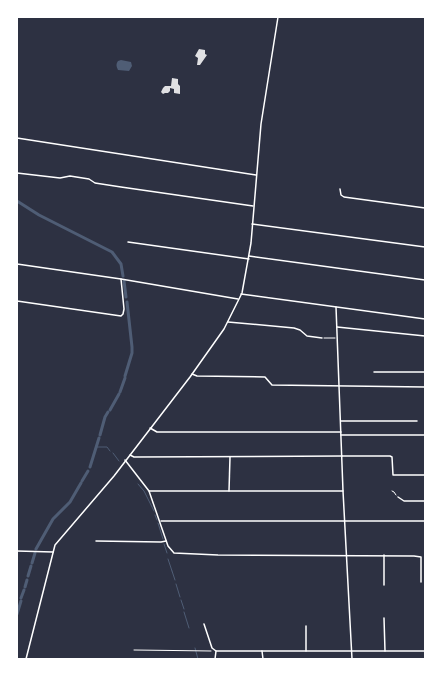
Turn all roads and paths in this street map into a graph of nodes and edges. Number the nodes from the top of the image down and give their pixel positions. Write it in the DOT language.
graph roads {
  1 [pos="278,17"];
  2 [pos="17,138"];
  3 [pos="17,173"];
  4 [pos="256,175"];
  5 [pos="340,189"];
  6 [pos="254,206"];
  7 [pos="425,208"];
  8 [pos="252,224"];
  9 [pos="128,242"];
  10 [pos="425,247"];
  11 [pos="249,256"];
  12 [pos="249,259"];
  13 [pos="17,264"];
  14 [pos="121,279"];
  15 [pos="425,280"];
  16 [pos="241,294"];
  17 [pos="239,299"];
  18 [pos="17,301"];
  19 [pos="336,307"];
  20 [pos="425,319"];
  21 [pos="228,322"];
  22 [pos="337,326"];
  23 [pos="425,336"];
  24 [pos="322,338"];
  25 [pos="337,338"];
  26 [pos="374,372"];
  27 [pos="425,372"];
  28 [pos="192,374"];
  29 [pos="339,386"];
  30 [pos="425,387"];
  31 [pos="341,421"];
  32 [pos="417,421"];
  33 [pos="150,428"];
  34 [pos="341,432"];
  35 [pos="341,435"];
  36 [pos="425,435"];
  37 [pos="130,455"];
  38 [pos="342,456"];
  39 [pos="230,457"];
  40 [pos="125,460"];
  41 [pos="425,475"];
  42 [pos="149,491"];
  43 [pos="344,491"];
  44 [pos="229,492"];
  45 [pos="392,492"];
  46 [pos="398,497"];
  47 [pos="425,501"];
  48 [pos="160,521"];
  49 [pos="345,521"];
  50 [pos="425,521"];
  51 [pos="96,541"];
  52 [pos="166,541"];
  53 [pos="17,551"];
  54 [pos="53,552"];
  55 [pos="347,555"];
  56 [pos="384,555"];
  57 [pos="421,582"];
  58 [pos="384,585"];
  59 [pos="384,618"];
  60 [pos="204,624"];
  61 [pos="306,626"];
  62 [pos="134,650"];
  63 [pos="352,650"];
  64 [pos="216,651"];
  65 [pos="262,651"];
  66 [pos="306,651"];
  67 [pos="385,651"];
  68 [pos="425,651"];
  69 [pos="26,659"];
  70 [pos="215,659"];
  71 [pos="263,659"];
  72 [pos="352,659"];
  1 -- 4 [label="street"];
  2 -- 4 [label="street"];
  3 -- 6 [label="street"];
  4 -- 6 [label="street"];
  5 -- 7 [label="street"];
  6 -- 8 [label="street"];
  8 -- 10 [label="street"];
  8 -- 11 [label="street"];
  9 -- 12 [label="street"];
  11 -- 12 [label="street"];
  11 -- 15 [label="street"];
  12 -- 16 [label="street"];
  13 -- 14 [label="street"];
  14 -- 17 [label="street"];
  14 -- 18 [label="street"];
  16 -- 17 [label="street"];
  16 -- 19 [label="street"];
  17 -- 21 [label="street"];
  19 -- 20 [label="street"];
  19 -- 22 [label="street"];
  21 -- 24 [label="street"];
  21 -- 28 [label="street"];
  22 -- 23 [label="street"];
  22 -- 25 [label="street"];
  24 -- 25 [label="path"];
  25 -- 29 [label="street"];
  26 -- 27 [label="street"];
  28 -- 29 [label="street"];
  28 -- 33 [label="street"];
  29 -- 30 [label="street"];
  29 -- 31 [label="street"];
  31 -- 32 [label="street"];
  31 -- 34 [label="street"];
  33 -- 34 [label="street"];
  33 -- 37 [label="street"];
  34 -- 35 [label="street"];
  35 -- 36 [label="street"];
  35 -- 38 [label="street"];
  37 -- 39 [label="street"];
  37 -- 40 [label="street"];
  38 -- 39 [label="street"];
  38 -- 41 [label="street"];
  38 -- 43 [label="street"];
  39 -- 44 [label="street"];
  40 -- 42 [label="street"];
  40 -- 54 [label="street"];
  42 -- 44 [label="street"];
  42 -- 48 [label="street"];
  43 -- 44 [label="street"];
  43 -- 49 [label="street"];
  45 -- 46 [label="path"];
  46 -- 47 [label="street"];
  48 -- 49 [label="street"];
  48 -- 52 [label="street"];
  49 -- 50 [label="street"];
  49 -- 55 [label="street"];
  51 -- 52 [label="street"];
  52 -- 55 [label="street"];
  53 -- 54 [label="street"];
  54 -- 69 [label="street"];
  55 -- 56 [label="street"];
  55 -- 63 [label="street"];
  56 -- 57 [label="street"];
  56 -- 58 [label="street"];
  59 -- 67 [label="street"];
  60 -- 64 [label="street"];
  61 -- 66 [label="street"];
  62 -- 64 [label="path"];
  63 -- 66 [label="street"];
  63 -- 67 [label="street"];
  63 -- 72 [label="street"];
  64 -- 65 [label="street"];
  64 -- 70 [label="street"];
  65 -- 66 [label="street"];
  65 -- 71 [label="street"];
  67 -- 68 [label="street"];
}
